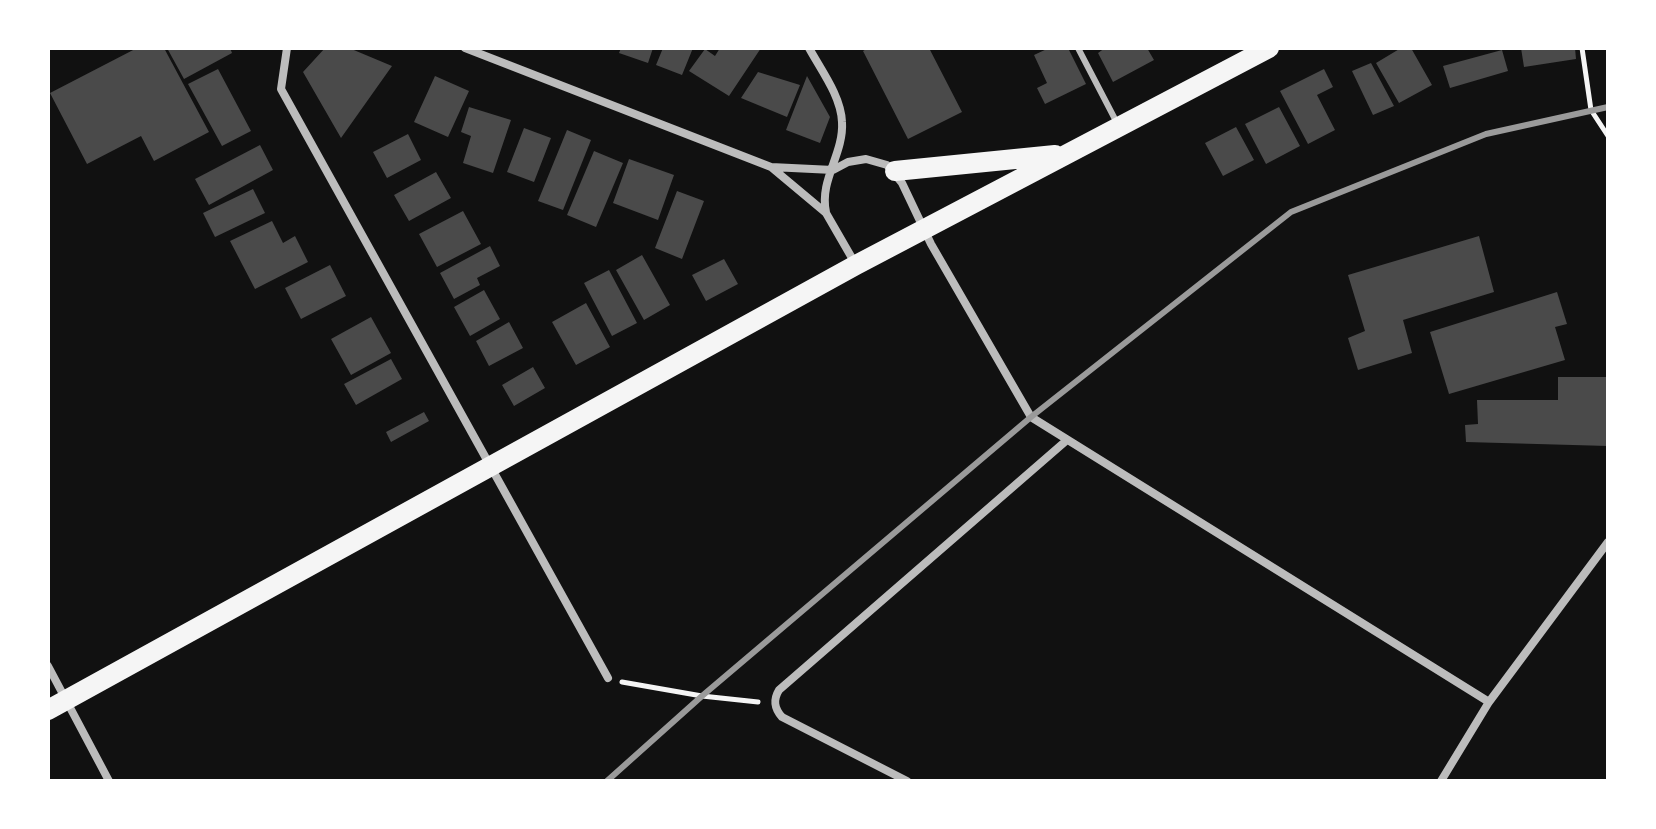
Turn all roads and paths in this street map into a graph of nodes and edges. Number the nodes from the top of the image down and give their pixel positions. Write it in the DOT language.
graph roads {
  1 [pos="287,48"];
  2 [pos="465,48"];
  3 [pos="809,48"];
  4 [pos="1078,48"];
  5 [pos="1269,48"];
  6 [pos="1582,48"];
  7 [pos="1119,127"];
  8 [pos="1608,136"];
  9 [pos="1067,153"];
  10 [pos="771,167"];
  11 [pos="833,170"];
  12 [pos="895,171"];
  13 [pos="826,213"];
  14 [pos="925,231"];
  15 [pos="856,265"];
  16 [pos="1067,440"];
  17 [pos="489,466"];
  18 [pos="1608,542"];
  19 [pos="48,666"];
  20 [pos="608,678"];
  21 [pos="67,701"];
  22 [pos="1489,702"];
  23 [pos="775,703"];
  24 [pos="48,710"];
  25 [pos="109,781"];
  26 [pos="907,781"];
  27 [pos="1441,781"];
  1 -- 17 [label="street"];
  2 -- 10 [label="street"];
  3 -- 11 [label="street"];
  4 -- 7 [label="lane"];
  5 -- 7 [label="main road"];
  6 -- 8 [label="path"];
  7 -- 9 [label="main road"];
  9 -- 12 [label="main road"];
  9 -- 14 [label="main road"];
  10 -- 11 [label="street"];
  10 -- 13 [label="street"];
  11 -- 12 [label="street"];
  11 -- 13 [label="street"];
  12 -- 14 [label="street"];
  13 -- 15 [label="street"];
  14 -- 15 [label="main road"];
  14 -- 16 [label="street"];
  15 -- 17 [label="main road"];
  16 -- 22 [label="street"];
  16 -- 23 [label="street"];
  17 -- 20 [label="street"];
  17 -- 21 [label="main road"];
  18 -- 22 [label="street"];
  19 -- 21 [label="street"];
  20 -- 23 [label="path"];
  21 -- 24 [label="main road"];
  21 -- 25 [label="street"];
  22 -- 27 [label="street"];
  23 -- 26 [label="street"];
}
